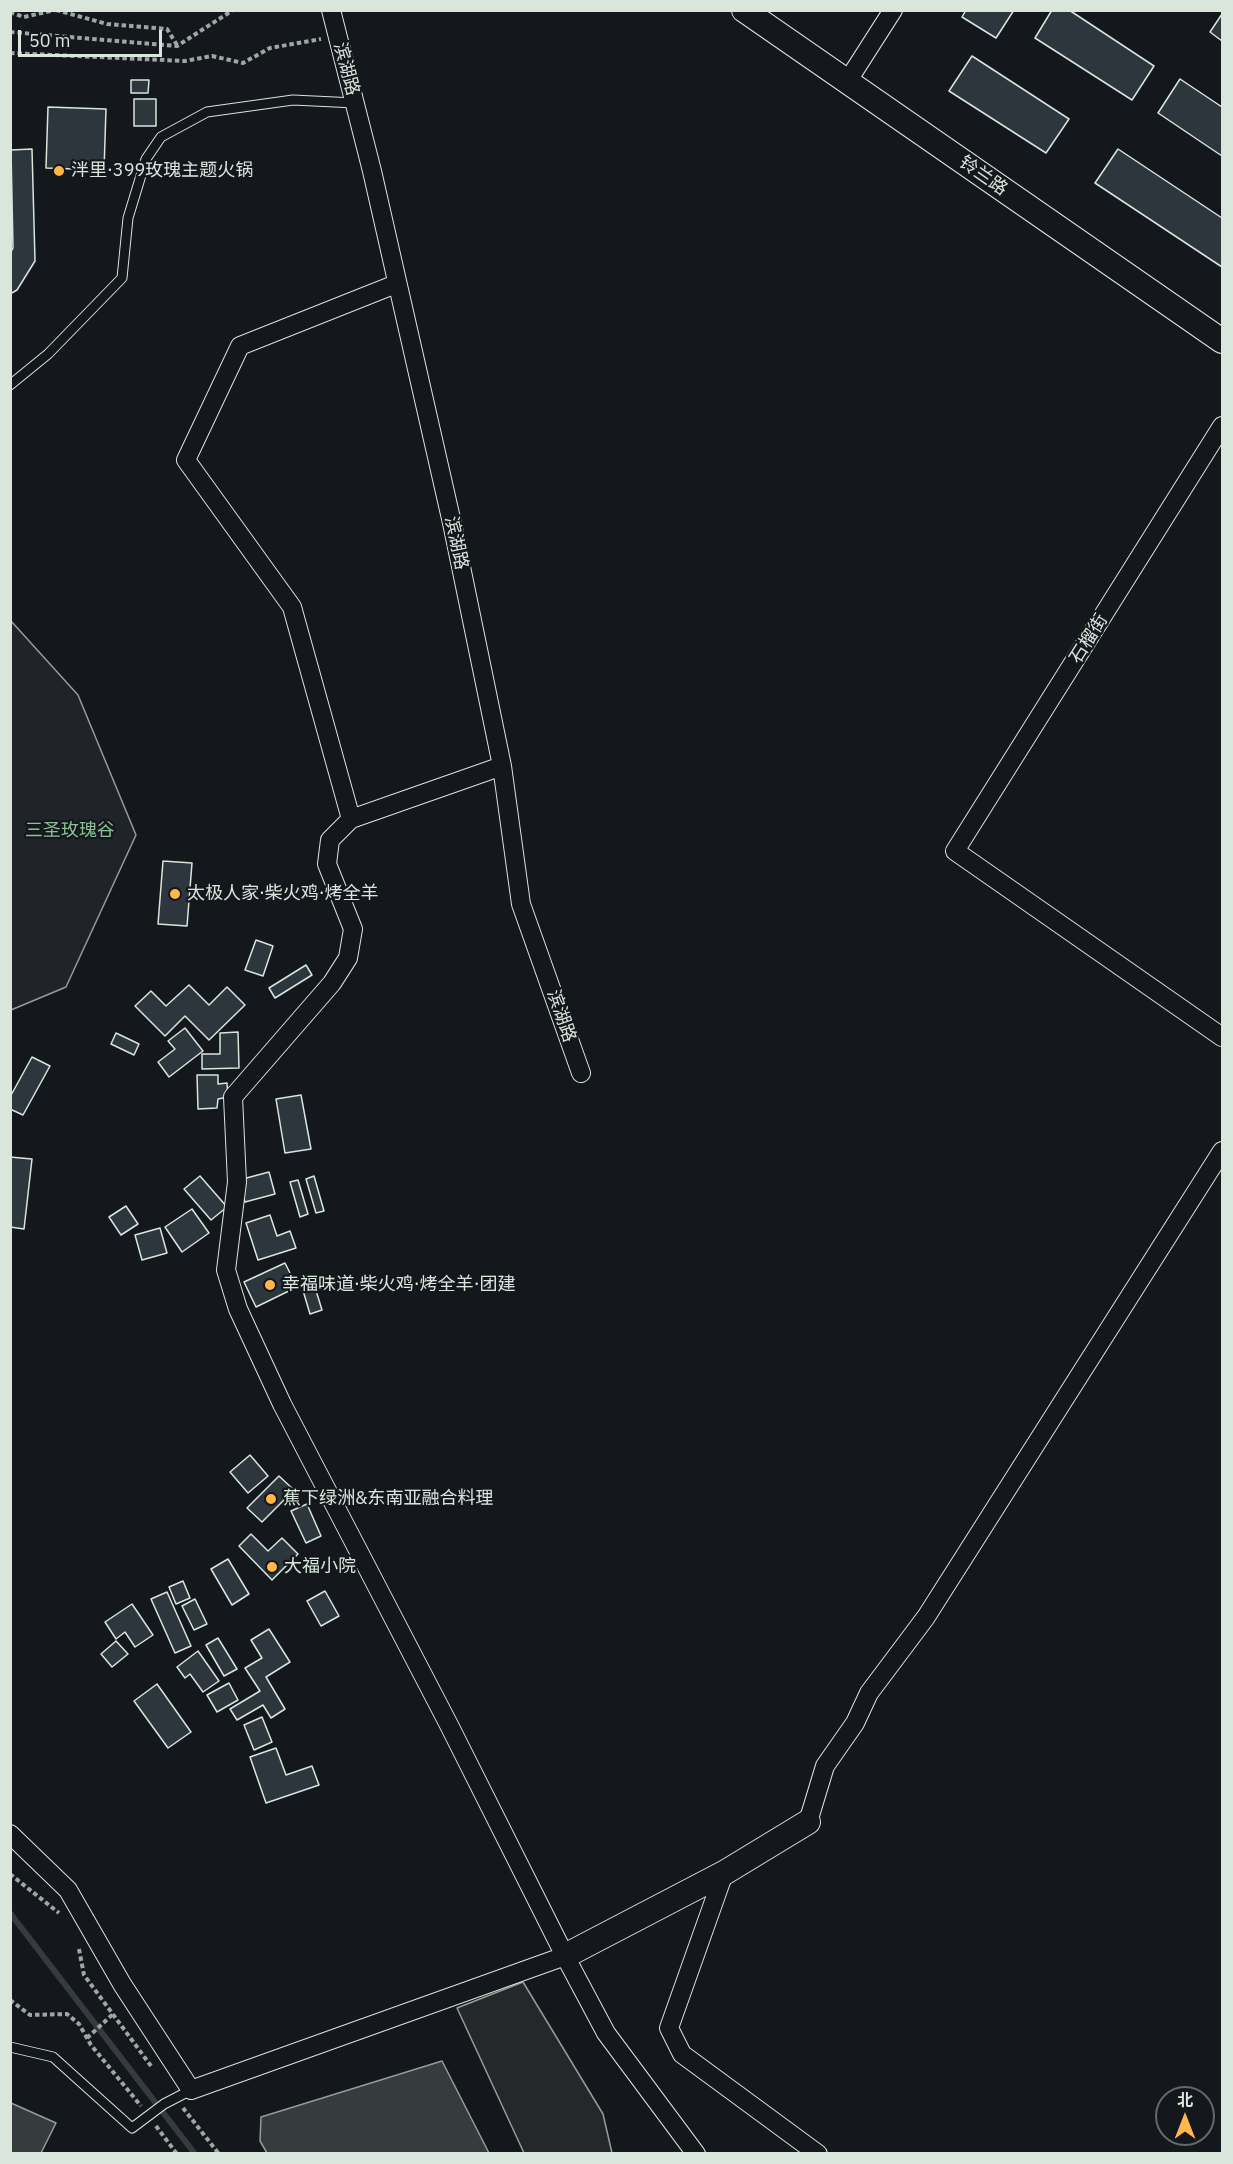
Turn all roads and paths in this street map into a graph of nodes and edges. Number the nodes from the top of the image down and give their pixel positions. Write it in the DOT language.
graph roads {
  1 [pos="55,10"];
  2 [pos="233,10"];
  3 [pos="331,10"];
  4 [pos="744,10"];
  5 [pos="893,10"];
  6 [pos="10,12"];
  7 [pos="10,32"];
  8 [pos="336,36"];
  9 [pos="177,46"];
  10 [pos="10,53"];
  11 [pos="847,82"];
  12 [pos="355,103"];
  13 [pos="396,284"];
  14 [pos="1222,341"];
  15 [pos="10,385"];
  16 [pos="1222,426"];
  17 [pos="502,766"];
  18 [pos="351,819"];
  19 [pos="1222,1037"];
  20 [pos="581,1073"];
  21 [pos="1222,1151"];
  22 [pos="808,1822"];
  23 [pos="10,1834"];
  24 [pos="724,1873"];
  25 [pos="565,1956"];
  26 [pos="10,2000"];
  27 [pos="113,2014"];
  28 [pos="87,2038"];
  29 [pos="10,2048"];
  30 [pos="191,2090"];
  31 [pos="149,2115"];
  32 [pos="177,2154"];
  33 [pos="696,2154"];
  34 [pos="818,2154"];
  1 -- 6 [label="path"];
  1 -- 9 [label="path"];
  2 -- 9 [label="path"];
  3 -- 8 [label="street, 滨湖路"];
  4 -- 11 [label="street, 铃兰路"];
  5 -- 11 [label="street"];
  7 -- 9 [label="path"];
  8 -- 10 [label="path"];
  8 -- 12 [label="street, 滨湖路"];
  11 -- 14 [label="street, 铃兰路"];
  12 -- 13 [label="street, 滨湖路"];
  12 -- 15 [label="lane"];
  13 -- 17 [label="street, 滨湖路"];
  13 -- 18 [label="street"];
  16 -- 19 [label="street, 石榴街"];
  17 -- 18 [label="street"];
  17 -- 20 [label="street, 滨湖路"];
  18 -- 25 [label="street"];
  21 -- 22 [label="street"];
  22 -- 24 [label="street"];
  23 -- 30 [label="street"];
  24 -- 25 [label="street"];
  24 -- 34 [label="street"];
  25 -- 30 [label="street"];
  25 -- 33 [label="street"];
  26 -- 28 [label="path"];
  27 -- 28 [label="path"];
  28 -- 31 [label="path"];
  29 -- 31 [label="lane"];
  30 -- 31 [label="lane"];
  31 -- 32 [label="path"];
}
